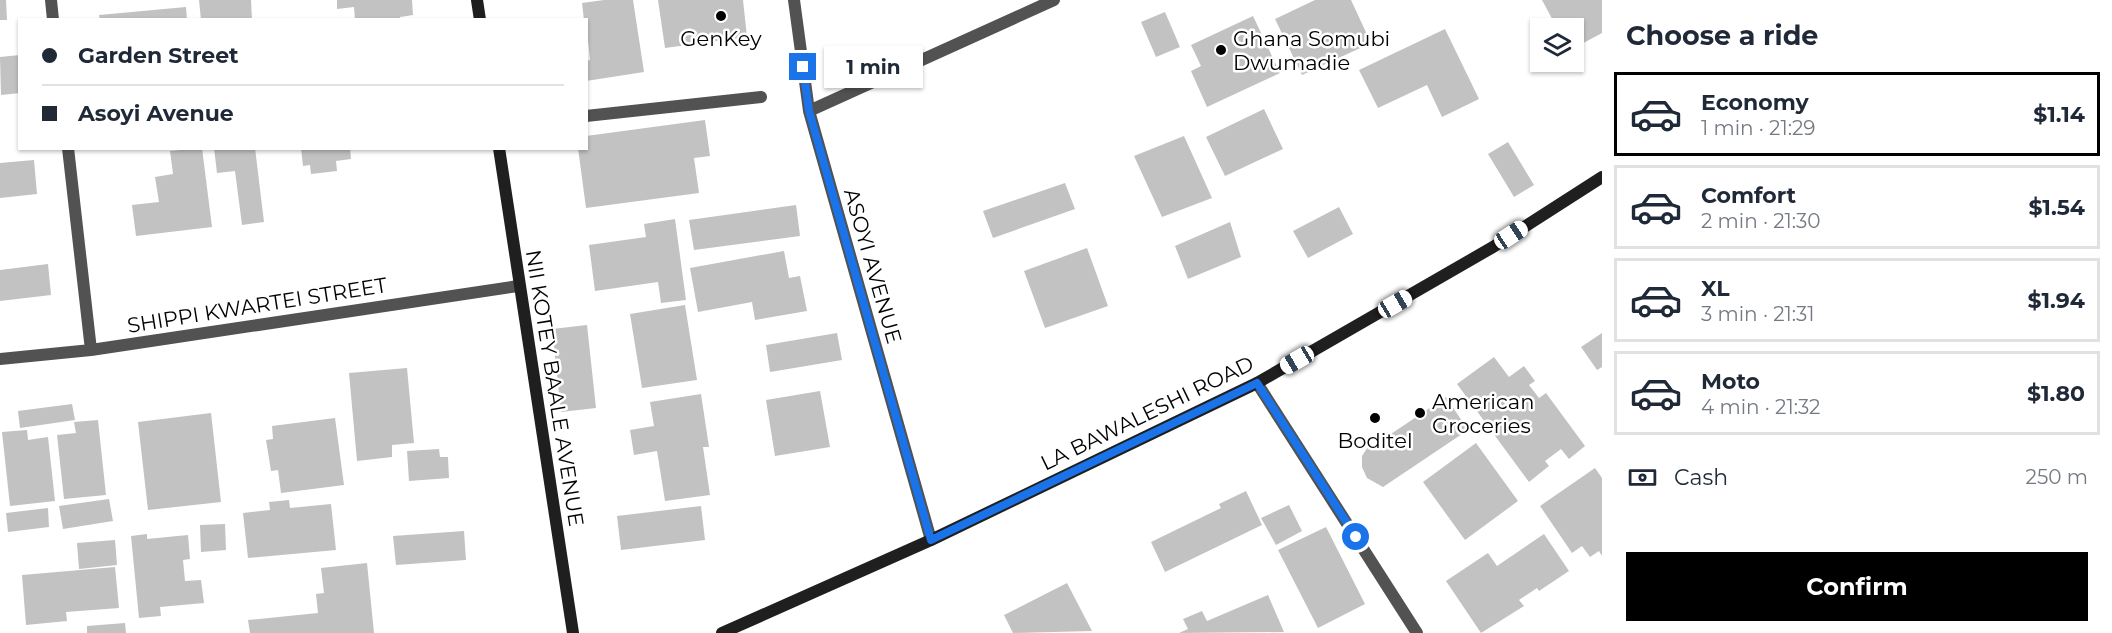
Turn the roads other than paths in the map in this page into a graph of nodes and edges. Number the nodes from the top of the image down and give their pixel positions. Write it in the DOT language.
graph roads {
  1 [pos="51,0"];
  2 [pos="477,0"];
  3 [pos="794,0"];
  4 [pos="1054,0"];
  5 [pos="53,18"];
  6 [pos="480,18"];
  7 [pos="761,97"];
  8 [pos="809,111"];
  9 [pos="588,116"];
  10 [pos="68,150"];
  11 [pos="499,150"];
  12 [pos="1602,177"];
  13 [pos="519,286"];
  14 [pos="91,350"];
  15 [pos="0,359"];
  16 [pos="1257,383"];
  17 [pos="931,540"];
  18 [pos="573,633"];
  19 [pos="722,633"];
  20 [pos="1418,633"];
  1 -- 5 [label="street"];
  2 -- 6 [label="main road"];
  3 -- 8 [label="street, ASOYI AVENUE"];
  4 -- 8 [label="street"];
  7 -- 9 [label="street"];
  8 -- 17 [label="street, ASOYI AVENUE"];
  10 -- 14 [label="street"];
  11 -- 13 [label="main road, NII KOTEY BAALE AVENUE"];
  12 -- 16 [label="main road, LA BAWALESHI ROAD"];
  13 -- 14 [label="street, SHIPPI KWARTEI STREET"];
  13 -- 18 [label="main road, NII KOTEY BAALE AVENUE"];
  14 -- 15 [label="street, SHIPPI KWARTEI STREET"];
  16 -- 17 [label="main road, LA BAWALESHI ROAD"];
  16 -- 20 [label="street"];
  17 -- 19 [label="main road, LA BAWALESHI ROAD"];
}
